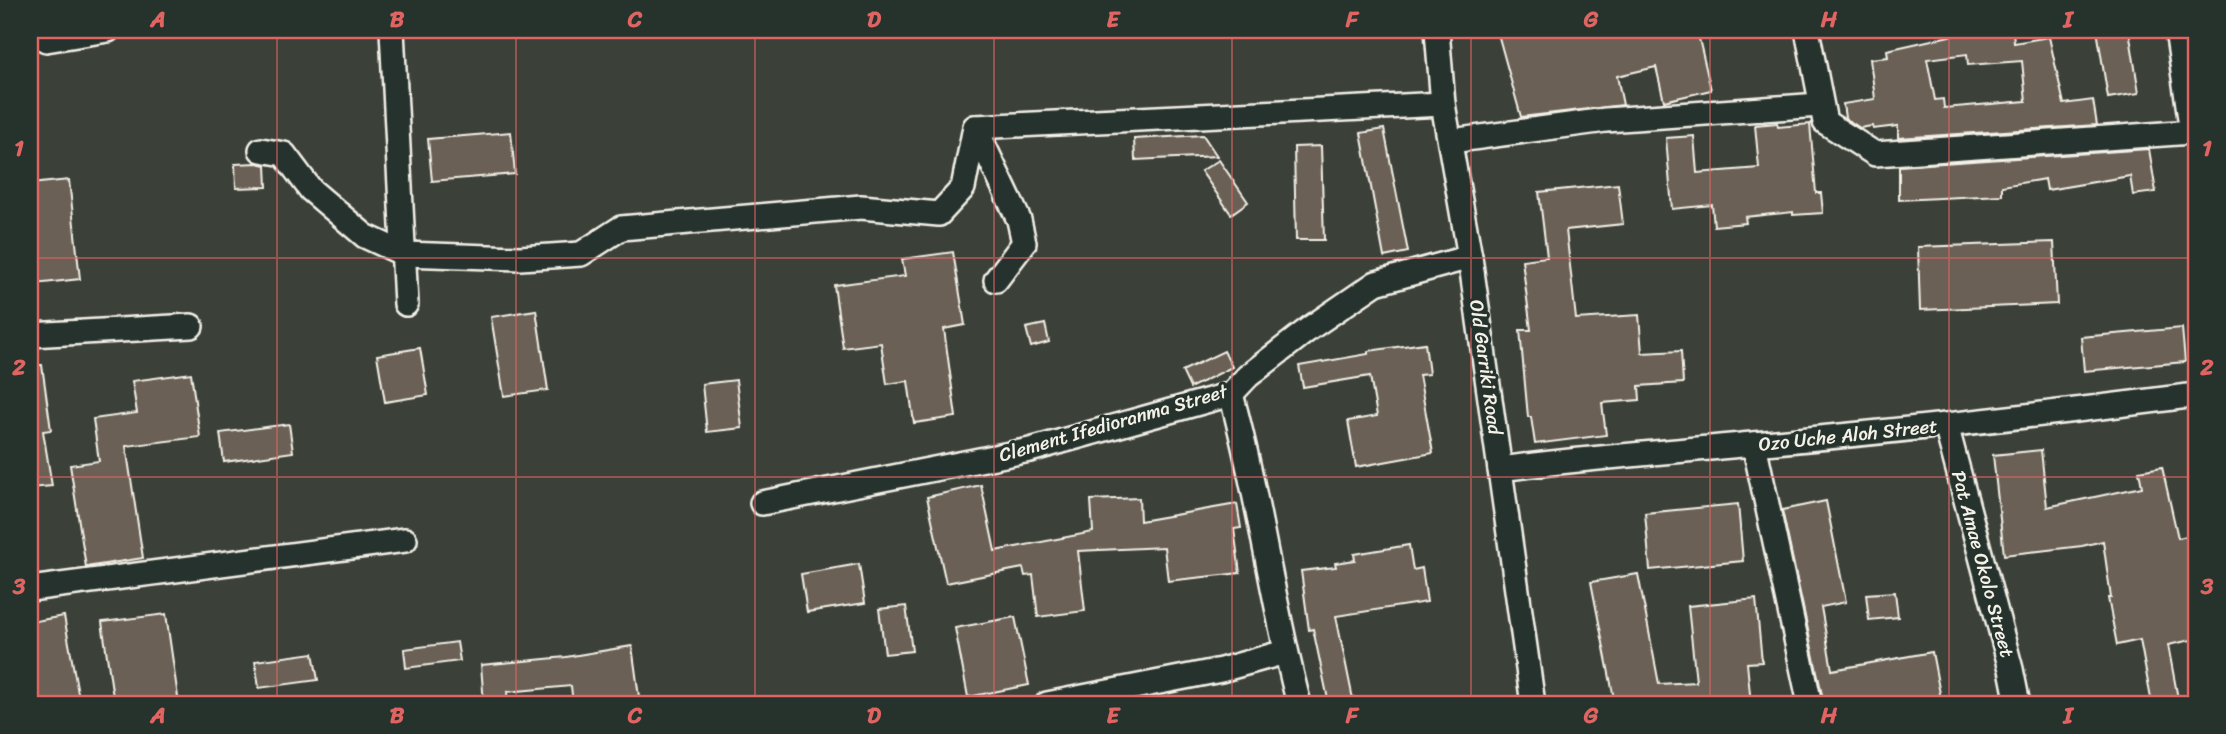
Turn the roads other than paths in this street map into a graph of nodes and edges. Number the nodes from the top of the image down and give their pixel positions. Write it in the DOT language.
graph roads {
  1 [pos="108,30"];
  2 [pos="392,30"];
  3 [pos="1437,30"];
  4 [pos="1807,30"];
  5 [pos="2177,30"];
  6 [pos="46,40"];
  7 [pos="1443,104"];
  8 [pos="1820,105"];
  9 [pos="975,127"];
  10 [pos="1451,141"];
  11 [pos="261,150"];
  12 [pos="404,254"];
  13 [pos="1470,257"];
  14 [pos="996,280"];
  15 [pos="406,304"];
  16 [pos="191,326"];
  17 [pos="30,335"];
  18 [pos="1231,394"];
  19 [pos="2196,395"];
  20 [pos="1946,425"];
  21 [pos="1754,444"];
  22 [pos="1500,469"];
  23 [pos="762,503"];
  24 [pos="405,540"];
  25 [pos="30,589"];
  26 [pos="1285,652"];
  27 [pos="1047,704"];
  28 [pos="1299,704"];
  29 [pos="1533,704"];
  30 [pos="1810,704"];
  31 [pos="2018,704"];
  1 -- 6 [label="street"];
  2 -- 12 [label="street"];
  3 -- 7 [label="street, Old Garriki Road"];
  4 -- 8 [label="street"];
  5 -- 8 [label="street"];
  7 -- 9 [label="street"];
  7 -- 10 [label="street, Old Garriki Road"];
  8 -- 10 [label="street"];
  9 -- 12 [label="street"];
  9 -- 14 [label="street"];
  10 -- 13 [label="street, Old Garriki Road"];
  11 -- 12 [label="street"];
  12 -- 15 [label="street"];
  13 -- 18 [label="street, Clement Ifedioranma Street"];
  13 -- 22 [label="street, Old Garriki Road"];
  16 -- 17 [label="street"];
  18 -- 23 [label="street, Clement Ifedioranma Street"];
  18 -- 26 [label="street"];
  19 -- 20 [label="street, Ozo Uche Aloh Street"];
  20 -- 21 [label="street, Ozo Uche Aloh Street"];
  20 -- 31 [label="street, Pat Amae Okolo Street"];
  21 -- 22 [label="street, Ozo Uche Aloh Street"];
  21 -- 30 [label="street"];
  22 -- 29 [label="street, Old Garriki Road"];
  24 -- 25 [label="street"];
  26 -- 27 [label="street"];
  26 -- 28 [label="street"];
}
